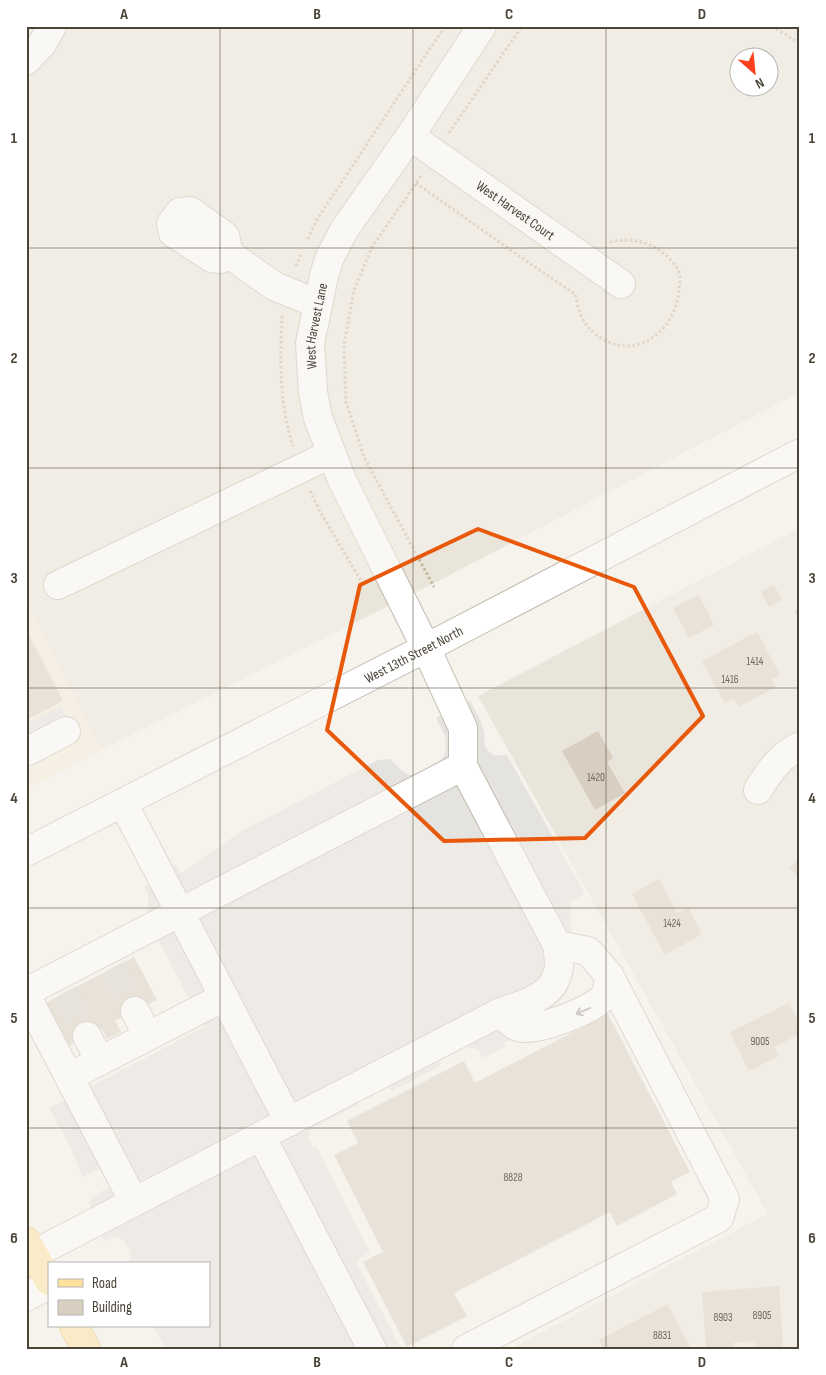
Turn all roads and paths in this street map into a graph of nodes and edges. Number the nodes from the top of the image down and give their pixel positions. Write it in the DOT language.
graph roads {
  1 [pos="52,26"];
  2 [pos="482,26"];
  3 [pos="522,26"];
  4 [pos="772,26"];
  5 [pos="800,44"];
  6 [pos="26,61"];
  7 [pos="410,136"];
  8 [pos="435,154"];
  9 [pos="229,254"];
  10 [pos="621,284"];
  11 [pos="318,304"];
  12 [pos="800,453"];
  13 [pos="331,454"];
  14 [pos="58,585"];
  15 [pos="434,587"];
  16 [pos="426,648"];
  17 [pos="66,731"];
  18 [pos="800,746"];
  19 [pos="26,752"];
  20 [pos="463,766"];
  21 [pos="758,790"];
  22 [pos="123,803"];
  23 [pos="26,852"];
  24 [pos="180,913"];
  25 [pos="557,945"];
  26 [pos="609,975"];
  27 [pos="26,994"];
  28 [pos="224,997"];
  29 [pos="134,1012"];
  30 [pos="499,1013"];
  31 [pos="87,1036"];
  32 [pos="148,1036"];
  33 [pos="100,1061"];
  34 [pos="69,1077"];
  35 [pos="289,1122"];
  36 [pos="261,1136"];
  37 [pos="134,1202"];
  38 [pos="30,1247"];
  39 [pos="48,1279"];
  40 [pos="48,1286"];
  41 [pos="26,1297"];
  42 [pos="75,1328"];
  43 [pos="86,1349"];
  44 [pos="372,1349"];
  45 [pos="466,1349"];
  1 -- 6 [label="street"];
  2 -- 7 [label="street, West Harvest Lane"];
  3 -- 8 [label="path"];
  4 -- 5 [label="path"];
  7 -- 8 [label="street, West Harvest Court"];
  7 -- 11 [label="street, West Harvest Lane"];
  8 -- 10 [label="street, West Harvest Court"];
  8 -- 15 [label="path"];
  9 -- 11 [label="street"];
  11 -- 13 [label="street, West Harvest Lane"];
  12 -- 16 [label="street, West 13th Street North"];
  13 -- 14 [label="street"];
  13 -- 16 [label="street, West Harvest Lane"];
  16 -- 20 [label="street, West Harvest Lane"];
  16 -- 22 [label="street, West 13th Street North"];
  17 -- 19 [label="street"];
  18 -- 21 [label="street"];
  20 -- 24 [label="street"];
  20 -- 25 [label="street"];
  22 -- 23 [label="street, West 13th Street North"];
  22 -- 24 [label="street"];
  24 -- 27 [label="street"];
  24 -- 28 [label="street"];
  25 -- 26 [label="street"];
  25 -- 30 [label="street"];
  26 -- 30 [label="street, one-way"];
  26 -- 45 [label="street"];
  27 -- 34 [label="street"];
  28 -- 32 [label="street"];
  28 -- 35 [label="street"];
  29 -- 32 [label="street"];
  30 -- 35 [label="street"];
  31 -- 33 [label="street"];
  32 -- 33 [label="street"];
  33 -- 34 [label="street"];
  34 -- 37 [label="street"];
  35 -- 36 [label="street"];
  36 -- 37 [label="street"];
  36 -- 44 [label="street"];
  37 -- 38 [label="street"];
  38 -- 39 [label="main road"];
  40 -- 41 [label="street"];
  42 -- 43 [label="main road"];
}
